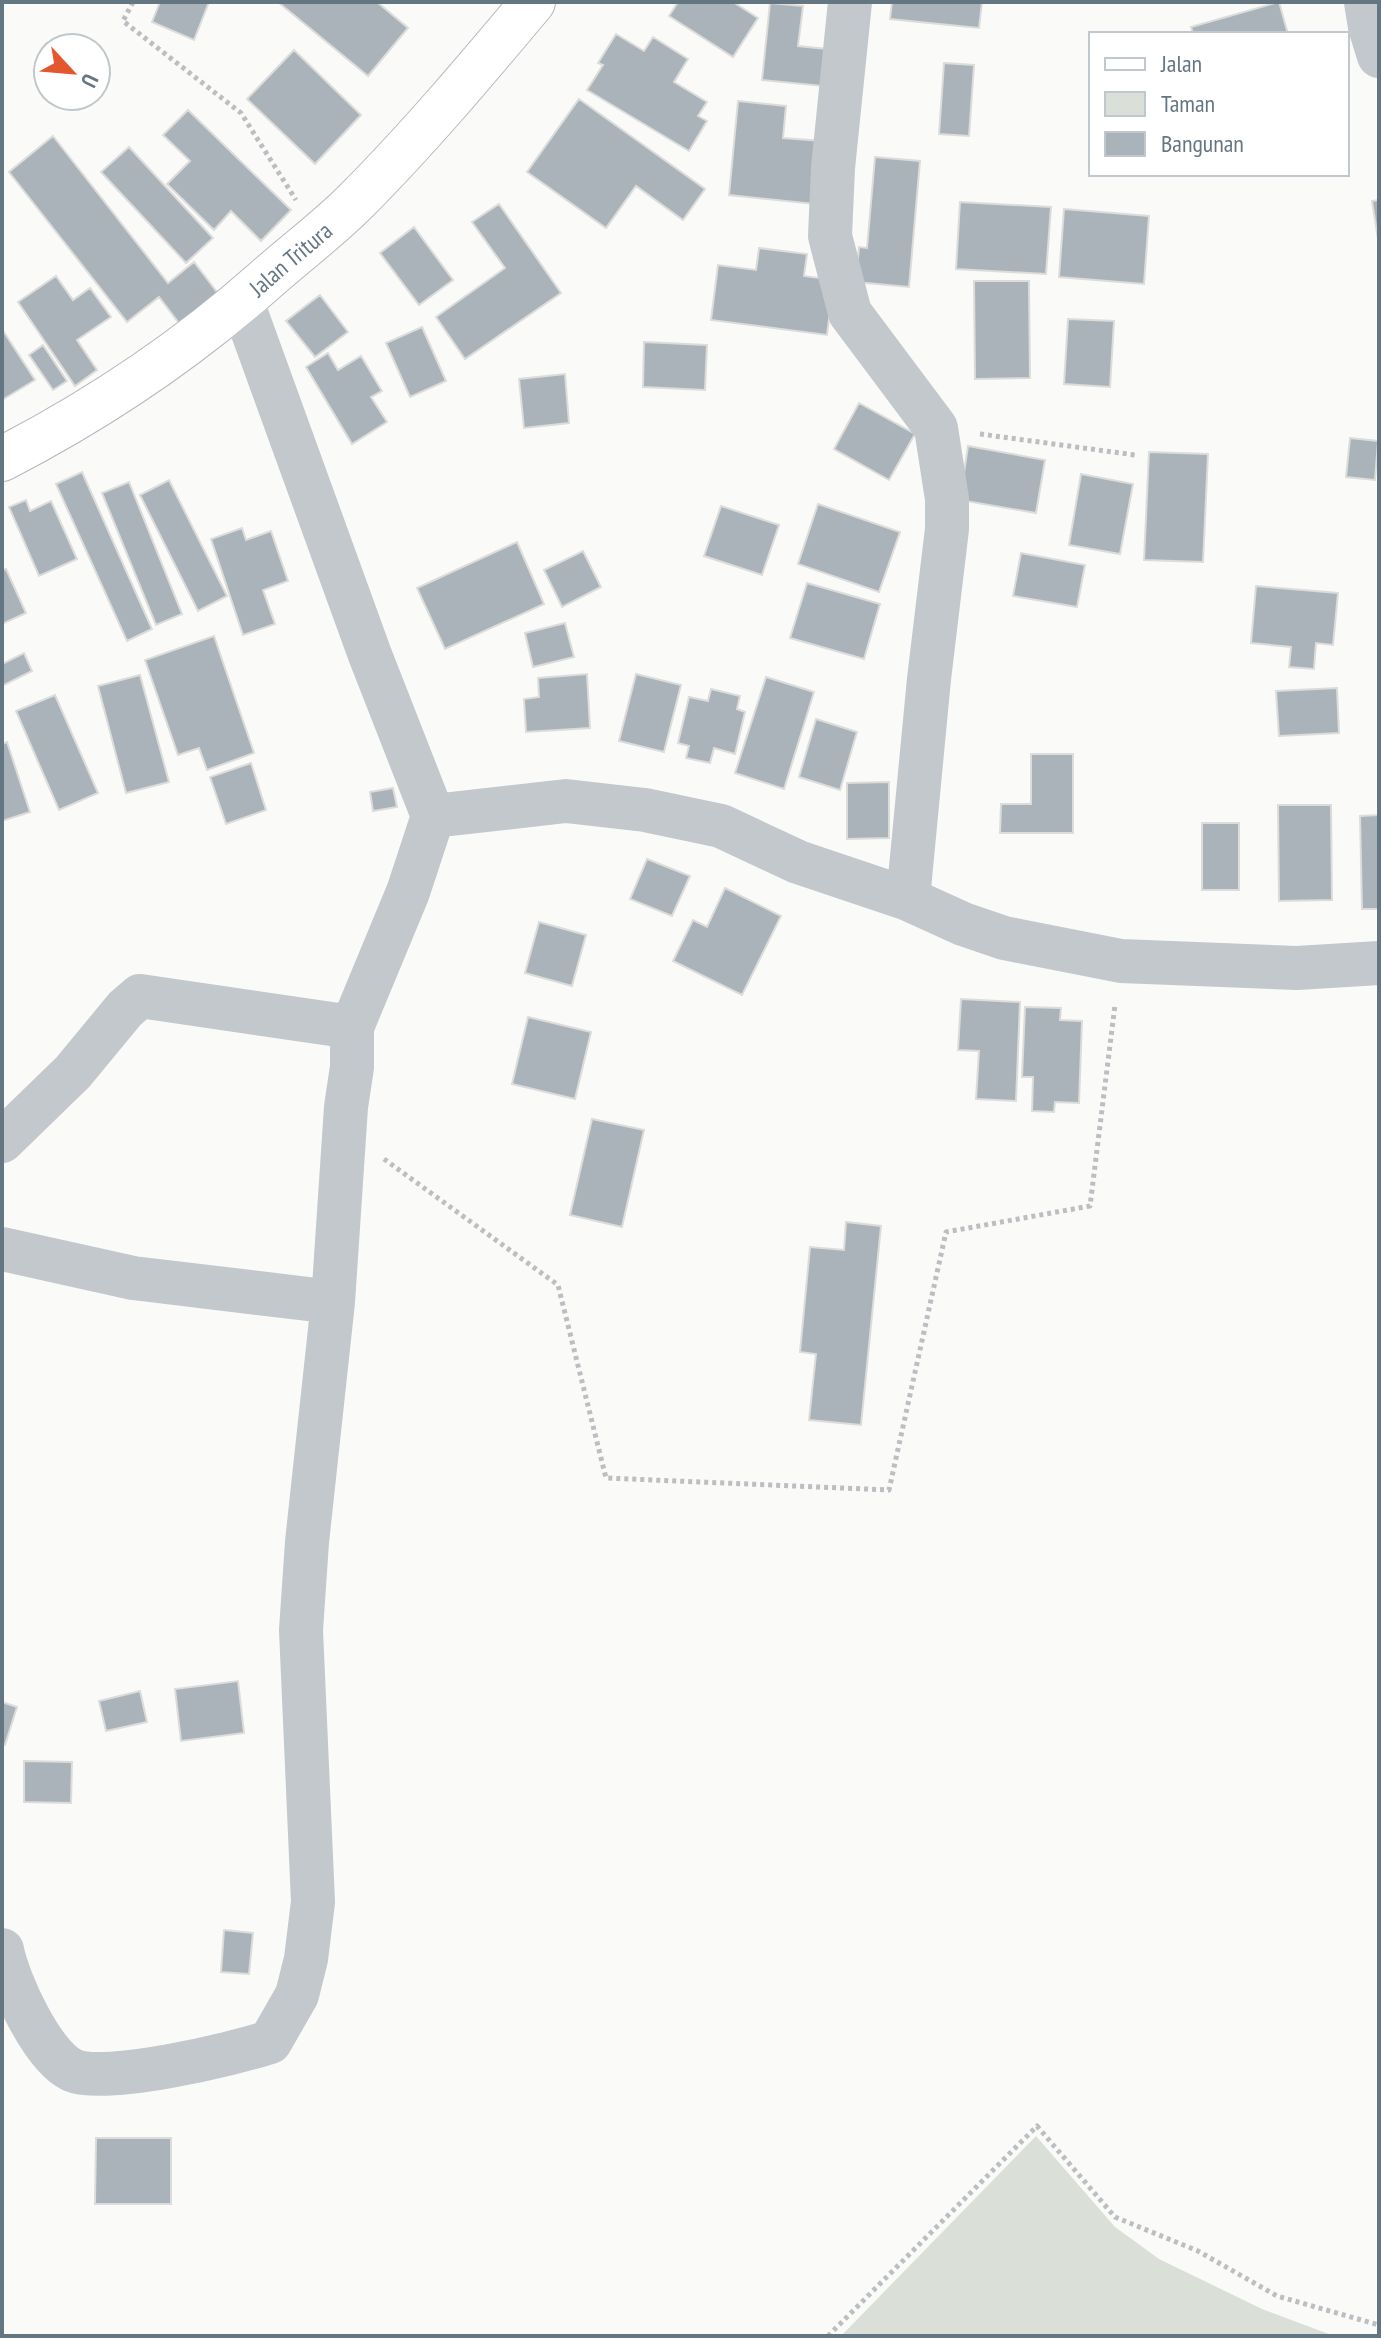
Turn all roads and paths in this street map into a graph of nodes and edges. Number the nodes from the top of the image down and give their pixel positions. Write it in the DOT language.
graph roads {
  1 [pos="133,2"];
  2 [pos="533,2"];
  3 [pos="850,2"];
  4 [pos="1366,2"];
  5 [pos="1379,56"];
  6 [pos="318,236"];
  7 [pos="242,302"];
  8 [pos="936,428"];
  9 [pos="1135,455"];
  10 [pos="2,459"];
  11 [pos="433,816"];
  12 [pos="908,899"];
  13 [pos="1121,961"];
  14 [pos="1379,963"];
  15 [pos="352,1027"];
  16 [pos="345,1130"];
  17 [pos="2,1141"];
  18 [pos="2,1249"];
  19 [pos="333,1302"];
  20 [pos="2,1950"];
  21 [pos="1379,2325"];
  22 [pos="828,2336"];
  1 -- 6 [label="path"];
  2 -- 6 [label="street, Jalan Tritura"];
  3 -- 8 [label="street"];
  4 -- 5 [label="street"];
  6 -- 7 [label="street, Jalan Tritura"];
  7 -- 10 [label="street, Jalan Tritura"];
  7 -- 11 [label="street"];
  8 -- 9 [label="path"];
  8 -- 12 [label="street"];
  11 -- 12 [label="street"];
  11 -- 15 [label="street"];
  12 -- 13 [label="street"];
  13 -- 14 [label="street"];
  13 -- 16 [label="path"];
  15 -- 16 [label="street"];
  15 -- 17 [label="street"];
  16 -- 19 [label="street"];
  18 -- 19 [label="street"];
  19 -- 20 [label="street"];
  21 -- 22 [label="path"];
}
